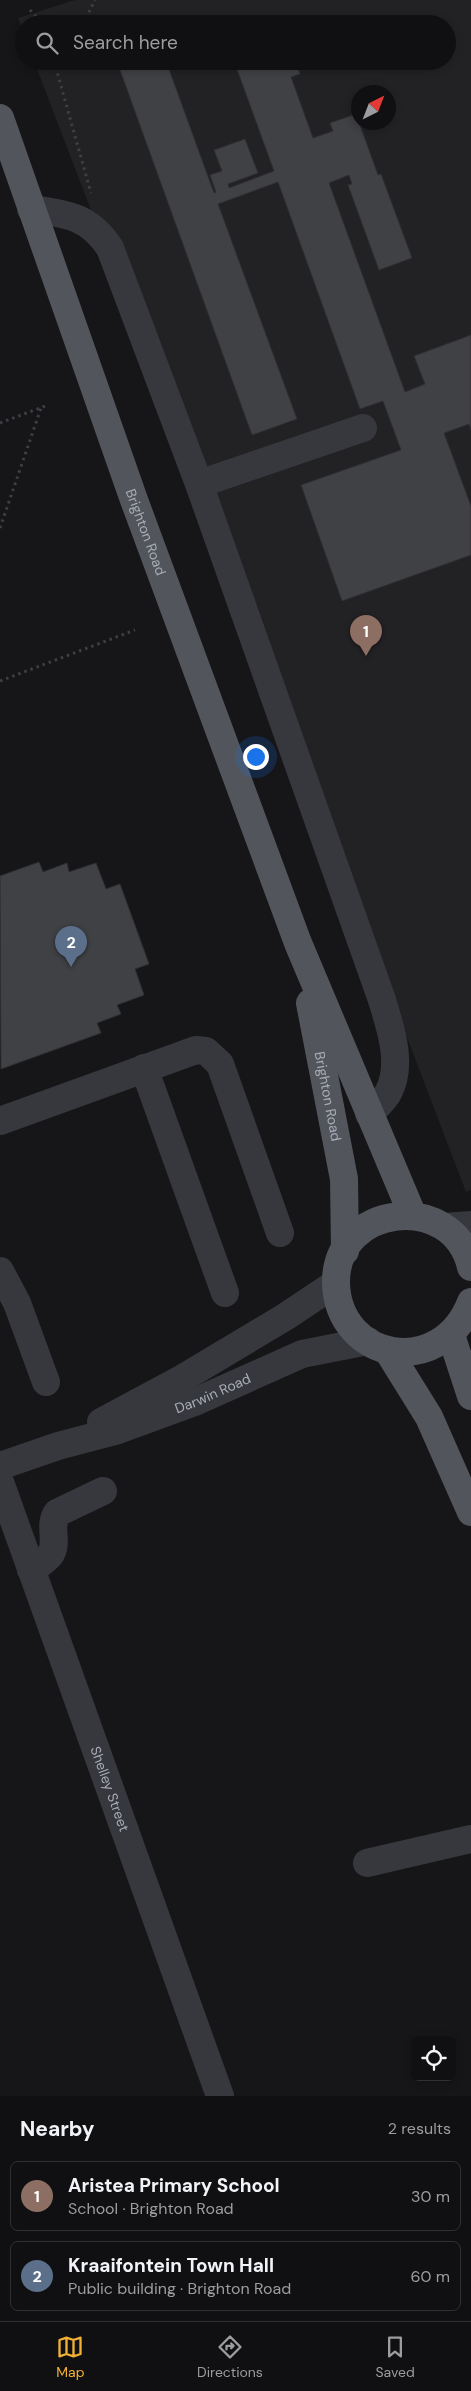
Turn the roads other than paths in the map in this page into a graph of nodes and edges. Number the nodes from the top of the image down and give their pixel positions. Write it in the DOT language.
graph roads {
  1 [pos="0,118"];
  2 [pos="32,209"];
  3 [pos="363,428"];
  4 [pos="199,484"];
  5 [pos="298,943"];
  6 [pos="144,1068"];
  7 [pos="369,1114"];
  8 [pos="0,1121"];
  9 [pos="413,1216"];
  10 [pos="458,1226"];
  11 [pos="280,1233"];
  12 [pos="345,1251"];
  13 [pos="471,1267"];
  14 [pos="0,1271"];
  15 [pos="336,1283"];
  16 [pos="225,1293"];
  17 [pos="471,1302"];
  18 [pos="451,1335"];
  19 [pos="378,1346"];
  20 [pos="46,1382"];
  21 [pos="471,1396"];
  22 [pos="58,1446"];
  23 [pos="0,1466"];
  24 [pos="0,1482"];
  25 [pos="104,1491"];
  26 [pos="471,1512"];
  27 [pos="31,1570"];
  28 [pos="471,1839"];
  29 [pos="367,1863"];
  30 [pos="220,2096"];
  1 -- 2 [label="main road, Brighton Road"];
  2 -- 4 [label="street"];
  2 -- 5 [label="main road, Brighton Road"];
  3 -- 4 [label="street"];
  4 -- 7 [label="street"];
  5 -- 7 [label="main road, Brighton Road"];
  5 -- 12 [label="main road, Brighton Road"];
  6 -- 8 [label="street"];
  6 -- 11 [label="street"];
  6 -- 16 [label="street"];
  7 -- 9 [label="main road, Brighton Road"];
  9 -- 10 [label="main road"];
  9 -- 12 [label="main road"];
  10 -- 13 [label="main road"];
  12 -- 15 [label="main road"];
  14 -- 20 [label="street"];
  15 -- 19 [label="main road"];
  15 -- 22 [label="street, Darwin Road"];
  17 -- 18 [label="main road"];
  18 -- 19 [label="main road"];
  18 -- 21 [label="main road"];
  19 -- 22 [label="street, Darwin Road"];
  19 -- 26 [label="main road"];
  22 -- 23 [label="street, Darwin Road"];
  24 -- 27 [label="street, Shelley Street"];
  25 -- 27 [label="street"];
  27 -- 30 [label="street, Shelley Street"];
  28 -- 29 [label="street"];
}
